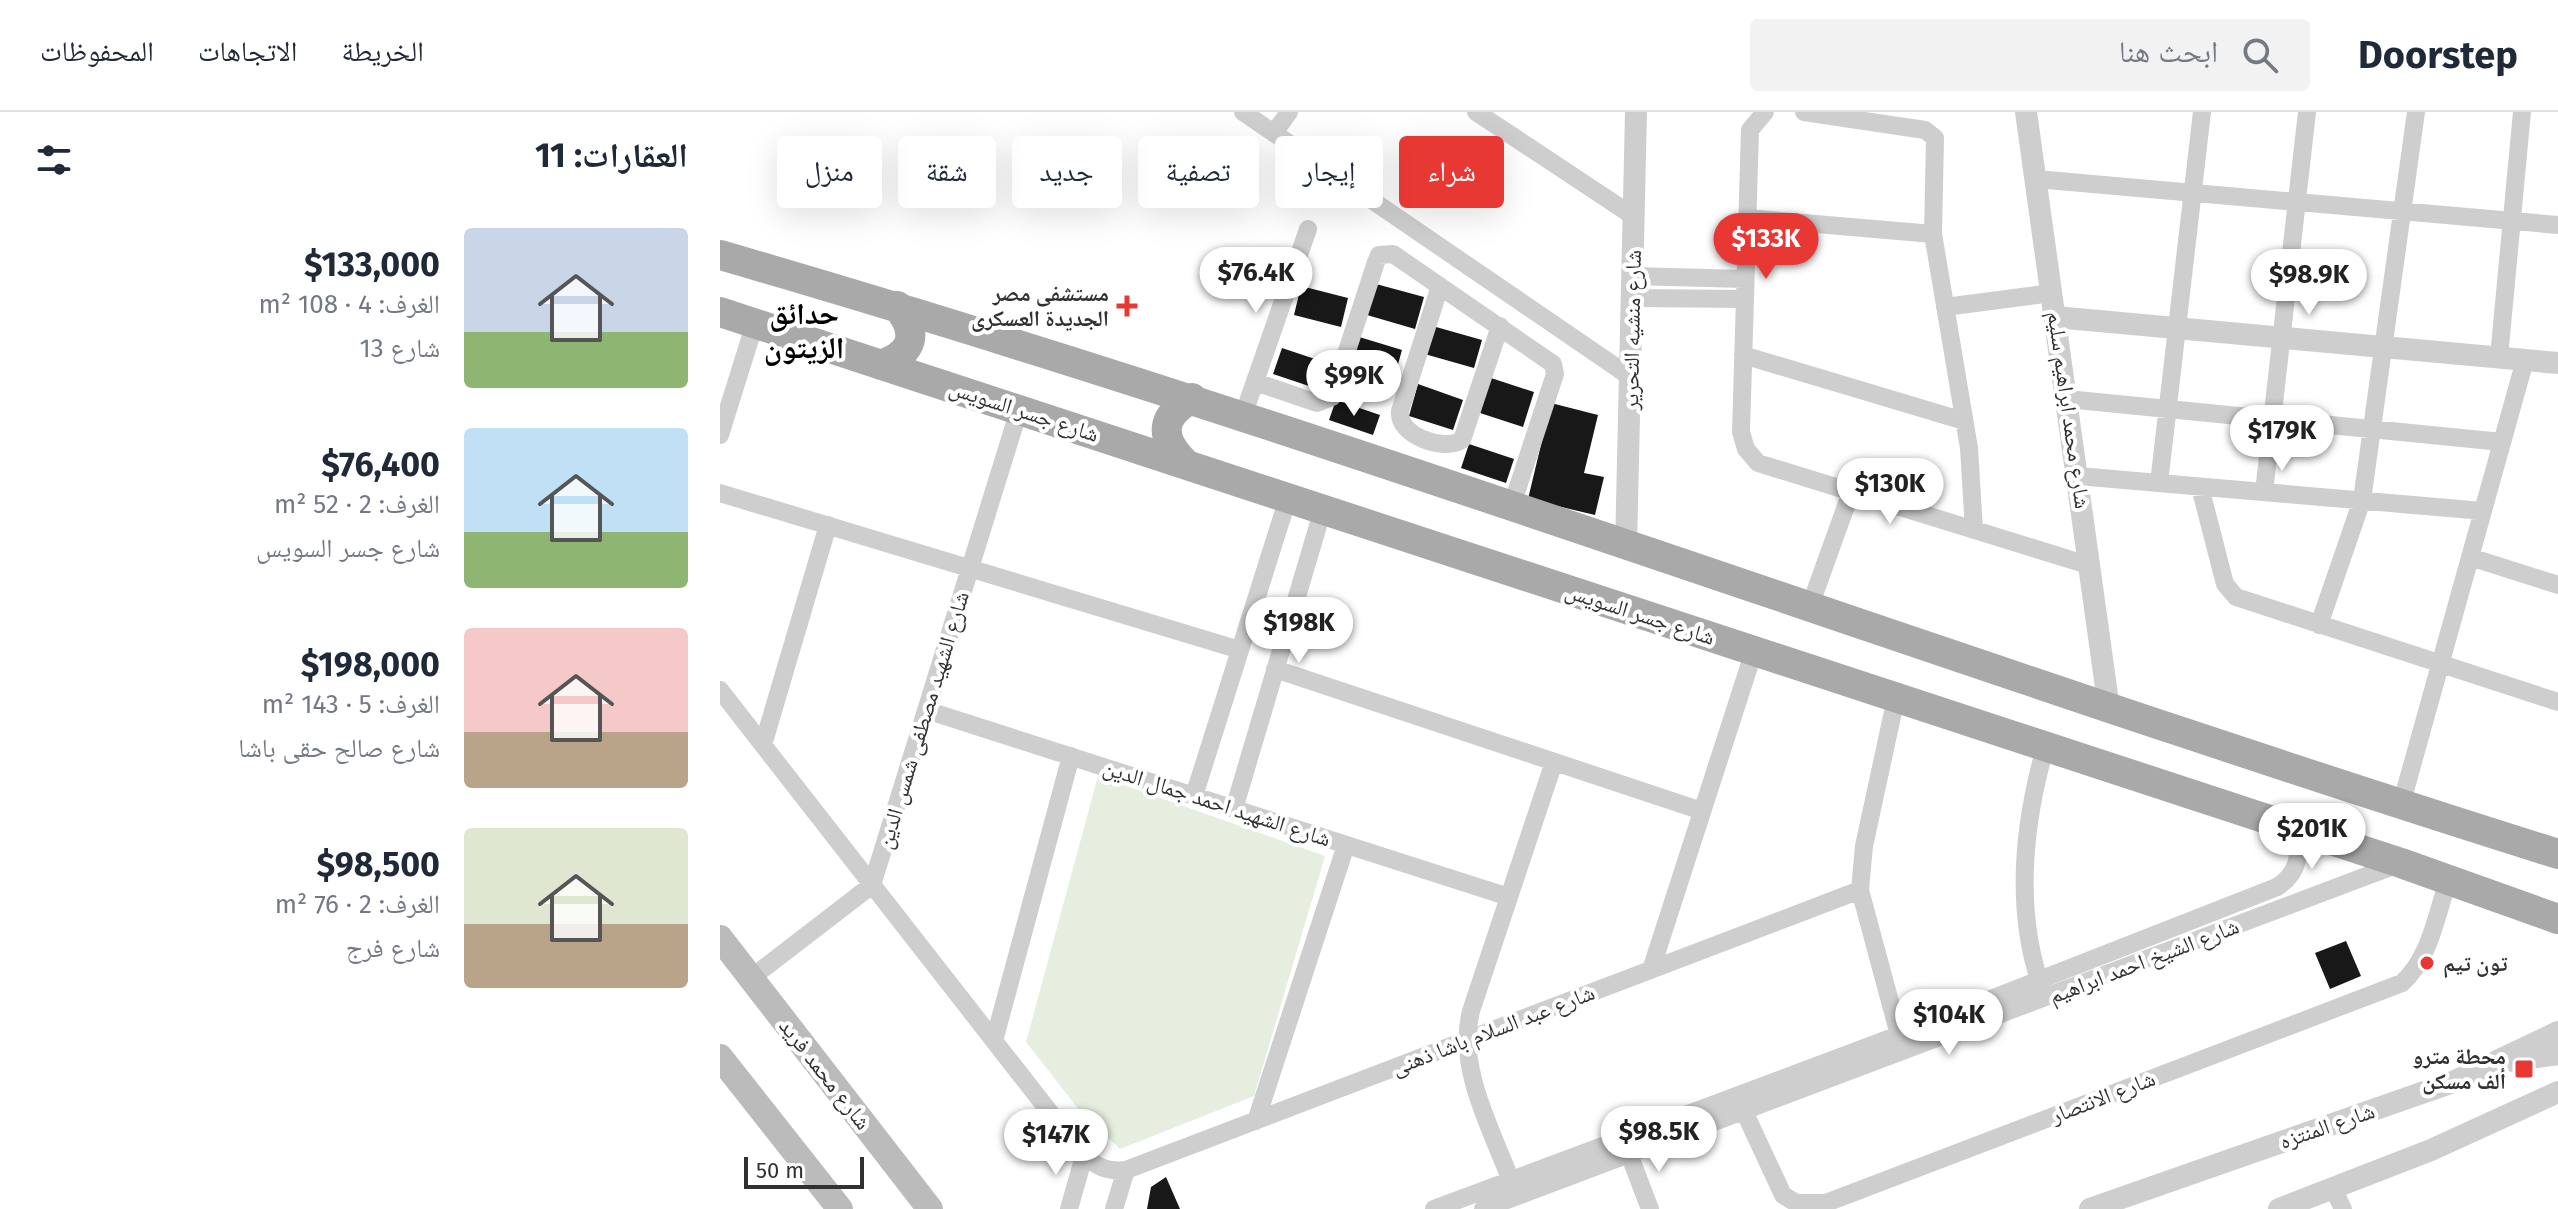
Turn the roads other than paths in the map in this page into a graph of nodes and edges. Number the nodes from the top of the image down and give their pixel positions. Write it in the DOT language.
graph roads {
  1 [pos="1243,112"];
  2 [pos="1289,112"];
  3 [pos="1476,112"];
  4 [pos="1636,112"];
  5 [pos="1804,112"];
  6 [pos="2026,112"];
  7 [pos="2202,112"];
  8 [pos="2307,112"];
  9 [pos="2416,112"];
  10 [pos="2522,112"];
  11 [pos="1763,114"];
  12 [pos="1274,133"];
  13 [pos="2036,179"];
  14 [pos="2193,193"];
  15 [pos="2297,202"];
  16 [pos="2403,212"];
  17 [pos="1633,216"];
  18 [pos="1747,218"];
  19 [pos="2512,221"];
  20 [pos="2558,225"];
  21 [pos="1308,229"];
  22 [pos="1933,234"];
  23 [pos="720,255"];
  24 [pos="1745,279"];
  25 [pos="1440,286"];
  26 [pos="1632,287"];
  27 [pos="2052,293"];
  28 [pos="1745,299"];
  29 [pos="897,306"];
  30 [pos="1945,307"];
  31 [pos="720,312"];
  32 [pos="2055,317"];
  33 [pos="755,323"];
  34 [pos="1500,326"];
  35 [pos="2177,328"];
  36 [pos="2281,337"];
  37 [pos="2384,347"];
  38 [pos="1743,355"];
  39 [pos="2499,357"];
  40 [pos="2525,360"];
  41 [pos="2558,363"];
  42 [pos="881,365"];
  43 [pos="1632,378"];
  44 [pos="1255,382"];
  45 [pos="1192,398"];
  46 [pos="2067,399"];
  47 [pos="2168,409"];
  48 [pos="1019,410"];
  49 [pos="1243,416"];
  50 [pos="2272,419"];
  51 [pos="1964,421"];
  52 [pos="2372,429"];
  53 [pos="720,435"];
  54 [pos="2502,442"];
  55 [pos="1185,463"];
  56 [pos="2078,476"];
  57 [pos="2159,483"];
  58 [pos="2200,487"];
  59 [pos="1851,492"];
  60 [pos="2264,492"];
  61 [pos="720,493"];
  62 [pos="1288,498"];
  63 [pos="2362,500"];
  64 [pos="1511,508"];
  65 [pos="1323,509"];
  66 [pos="2483,511"];
  67 [pos="828,525"];
  68 [pos="1974,530"];
  69 [pos="1626,547"];
  70 [pos="2470,557"];
  71 [pos="2091,566"];
  72 [pos="970,568"];
  73 [pos="2558,585"];
  74 [pos="1809,609"];
  75 [pos="2319,625"];
  76 [pos="1240,650"];
  77 [pos="1754,651"];
  78 [pos="2440,665"];
  79 [pos="1275,669"];
  80 [pos="720,690"];
  81 [pos="1896,698"];
  82 [pos="2558,702"];
  83 [pos="2109,709"];
  84 [pos="926,710"];
  85 [pos="763,745"];
  86 [pos="2045,748"];
  87 [pos="1071,756"];
  88 [pos="1554,762"];
  89 [pos="1194,796"];
  90 [pos="2401,805"];
  91 [pos="1234,809"];
  92 [pos="1702,811"];
  93 [pos="2291,829"];
  94 [pos="1346,845"];
  95 [pos="2558,854"];
  96 [pos="2401,863"];
  97 [pos="2448,881"];
  98 [pos="2284,883"];
  99 [pos="872,885"];
  100 [pos="1860,890"];
  101 [pos="1509,897"];
  102 [pos="2304,900"];
  103 [pos="2558,919"];
  104 [pos="720,938"];
  105 [pos="1651,970"];
  106 [pos="751,978"];
  107 [pos="2039,980"];
  108 [pos="2046,998"];
  109 [pos="2558,1032"];
  110 [pos="1899,1035"];
  111 [pos="994,1041"];
  112 [pos="1466,1041"];
  113 [pos="2558,1054"];
  114 [pos="720,1057"];
  115 [pos="2495,1063"];
  116 [pos="2558,1092"];
  117 [pos="1744,1111"];
  118 [pos="1256,1121"];
  119 [pos="1629,1154"];
  120 [pos="1084,1156"];
  121 [pos="1126,1170"];
  122 [pos="1514,1188"];
  123 [pos="2333,1188"];
  124 [pos="840,1209"];
  125 [pos="930,1209"];
  126 [pos="1069,1209"];
  127 [pos="1114,1209"];
  128 [pos="1434,1209"];
  129 [pos="1483,1209"];
  130 [pos="1650,1209"];
  131 [pos="2090,1209"];
  132 [pos="2279,1209"];
  133 [pos="2343,1209"];
  1 -- 12 [label="street"];
  2 -- 12 [label="street"];
  3 -- 17 [label="street"];
  4 -- 17 [label="street, شارع منشيه التحرير"];
  5 -- 22 [label="street"];
  6 -- 13 [label="street, شارع محمد ابراهيم سليم"];
  7 -- 14 [label="street"];
  8 -- 15 [label="street"];
  9 -- 16 [label="street"];
  10 -- 19 [label="street"];
  11 -- 18 [label="street"];
  12 -- 43 [label="street"];
  13 -- 14 [label="street"];
  13 -- 27 [label="street, شارع محمد ابراهيم سليم"];
  14 -- 15 [label="street"];
  14 -- 35 [label="street"];
  15 -- 16 [label="street"];
  15 -- 36 [label="street"];
  16 -- 19 [label="street"];
  16 -- 37 [label="street"];
  17 -- 26 [label="street, شارع منشيه التحرير"];
  18 -- 22 [label="street"];
  18 -- 24 [label="street"];
  19 -- 20 [label="street"];
  19 -- 39 [label="street"];
  21 -- 44 [label="street"];
  22 -- 30 [label="street"];
  23 -- 29 [label="main road"];
  24 -- 26 [label="street"];
  24 -- 28 [label="street"];
  25 -- 34 [label="street"];
  25 -- 34 [label="street"];
  25 -- 44 [label="street"];
  26 -- 28 [label="street"];
  26 -- 43 [label="street, شارع منشيه التحرير"];
  27 -- 30 [label="street"];
  27 -- 32 [label="street, شارع محمد ابراهيم سليم"];
  28 -- 38 [label="street"];
  29 -- 42 [label="main road"];
  29 -- 45 [label="main road"];
  30 -- 51 [label="street"];
  31 -- 33 [label="main road, شارع جسر السويس"];
  32 -- 35 [label="street"];
  32 -- 46 [label="street, شارع محمد ابراهيم سليم"];
  33 -- 42 [label="main road, شارع جسر السويس"];
  33 -- 53 [label="street"];
  34 -- 64 [label="street"];
  35 -- 36 [label="street"];
  35 -- 47 [label="street"];
  36 -- 37 [label="street"];
  36 -- 50 [label="street"];
  37 -- 39 [label="street"];
  37 -- 52 [label="street"];
  38 -- 51 [label="street"];
  38 -- 59 [label="street"];
  39 -- 40 [label="street"];
  40 -- 41 [label="street"];
  40 -- 54 [label="street"];
  42 -- 48 [label="main road, شارع جسر السويس"];
  43 -- 69 [label="street, شارع منشيه التحرير"];
  44 -- 49 [label="street"];
  45 -- 49 [label="main road"];
  45 -- 55 [label="main road"];
  46 -- 47 [label="street"];
  46 -- 56 [label="street, شارع محمد ابراهيم سليم"];
  47 -- 50 [label="street"];
  47 -- 57 [label="street"];
  48 -- 55 [label="main road, شارع جسر السويس"];
  48 -- 72 [label="street, شارع الشهيد مصطفى شمس الدين"];
  49 -- 64 [label="main road"];
  50 -- 52 [label="street"];
  50 -- 60 [label="street"];
  51 -- 68 [label="street"];
  52 -- 54 [label="street"];
  52 -- 63 [label="street"];
  54 -- 66 [label="street"];
  55 -- 62 [label="main road, شارع جسر السويس"];
  56 -- 57 [label="street"];
  56 -- 71 [label="street, شارع محمد ابراهيم سليم"];
  57 -- 58 [label="street"];
  58 -- 60 [label="street"];
  58 -- 75 [label="street"];
  59 -- 68 [label="street"];
  59 -- 74 [label="street"];
  60 -- 63 [label="street"];
  61 -- 67 [label="street"];
  62 -- 65 [label="main road, شارع جسر السويس"];
  62 -- 76 [label="street"];
  63 -- 66 [label="street"];
  63 -- 75 [label="street"];
  64 -- 69 [label="main road"];
  65 -- 77 [label="main road, شارع جسر السويس"];
  65 -- 79 [label="street"];
  66 -- 70 [label="street"];
  67 -- 72 [label="street"];
  67 -- 85 [label="street"];
  68 -- 71 [label="street"];
  69 -- 74 [label="main road"];
  70 -- 73 [label="street"];
  70 -- 78 [label="street"];
  71 -- 83 [label="street, شارع محمد ابراهيم سليم"];
  72 -- 76 [label="street"];
  72 -- 84 [label="street, شارع الشهيد مصطفى شمس الدين"];
  74 -- 83 [label="main road"];
  75 -- 78 [label="street"];
  76 -- 89 [label="street"];
  77 -- 81 [label="main road, شارع جسر السويس"];
  77 -- 92 [label="street"];
  78 -- 82 [label="street"];
  78 -- 90 [label="street"];
  79 -- 88 [label="street"];
  79 -- 91 [label="street"];
  80 -- 85 [label="street"];
  81 -- 86 [label="main road, شارع جسر السويس"];
  81 -- 100 [label="street"];
  83 -- 90 [label="main road"];
  84 -- 87 [label="street, شارع الشهيد احمد جمال الدين"];
  84 -- 99 [label="street, شارع الشهيد مصطفى شمس الدين"];
  85 -- 99 [label="street"];
  86 -- 93 [label="main road, شارع جسر السويس"];
  86 -- 107 [label="street"];
  87 -- 89 [label="street, شارع الشهيد احمد جمال الدين"];
  87 -- 111 [label="street"];
  88 -- 92 [label="street"];
  88 -- 101 [label="street"];
  89 -- 91 [label="street, شارع الشهيد احمد جمال الدين"];
  90 -- 95 [label="main road"];
  91 -- 94 [label="street, شارع الشهيد احمد جمال الدين"];
  92 -- 105 [label="street"];
  93 -- 96 [label="main road, شارع جسر السويس"];
  93 -- 98 [label="street"];
  94 -- 101 [label="street, شارع الشهيد احمد جمال الدين"];
  94 -- 118 [label="street"];
  96 -- 97 [label="main road, شارع جسر السويس"];
  96 -- 102 [label="street, شارع الشيخ احمد ابراهيم"];
  97 -- 103 [label="main road, شارع جسر السويس"];
  97 -- 117 [label="street, شارع الانتصار"];
  98 -- 102 [label="street"];
  98 -- 107 [label="street, شارع الشيخ احمد ابراهيم"];
  99 -- 106 [label="street"];
  99 -- 111 [label="street"];
  100 -- 105 [label="street, شارع عبد السلام باشا ذهنى"];
  100 -- 110 [label="street"];
  101 -- 112 [label="street"];
  102 -- 108 [label="street, شارع الشيخ احمد ابراهيم"];
  104 -- 106 [label="main road, شارع محمد فريد"];
  105 -- 112 [label="street, شارع عبد السلام باشا ذهنى"];
  106 -- 125 [label="main road, شارع محمد فريد"];
  107 -- 108 [label="street"];
  107 -- 110 [label="street, شارع الشيخ احمد ابراهيم"];
  108 -- 117 [label="street, شارع الشيخ احمد ابراهيم"];
  109 -- 115 [label="street, شارع المنتزه"];
  110 -- 122 [label="street, شارع الشيخ احمد ابراهيم"];
  111 -- 120 [label="street"];
  112 -- 118 [label="street, شارع عبد السلام باشا ذهنى"];
  112 -- 122 [label="street"];
  113 -- 115 [label="street"];
  114 -- 124 [label="main road"];
  115 -- 131 [label="street, شارع المنتزه"];
  116 -- 123 [label="street"];
  117 -- 119 [label="street, شارع الشيخ احمد ابراهيم"];
  118 -- 121 [label="street, شارع عبد السلام باشا ذهنى"];
  119 -- 122 [label="street, شارع الشيخ احمد ابراهيم"];
  119 -- 130 [label="street"];
  120 -- 121 [label="street"];
  120 -- 126 [label="street"];
  121 -- 127 [label="street"];
  122 -- 128 [label="street, شارع الشيخ احمد ابراهيم"];
  122 -- 129 [label="street, شارع الشيخ احمد ابراهيم"];
  123 -- 132 [label="street"];
  123 -- 133 [label="street"];
}
